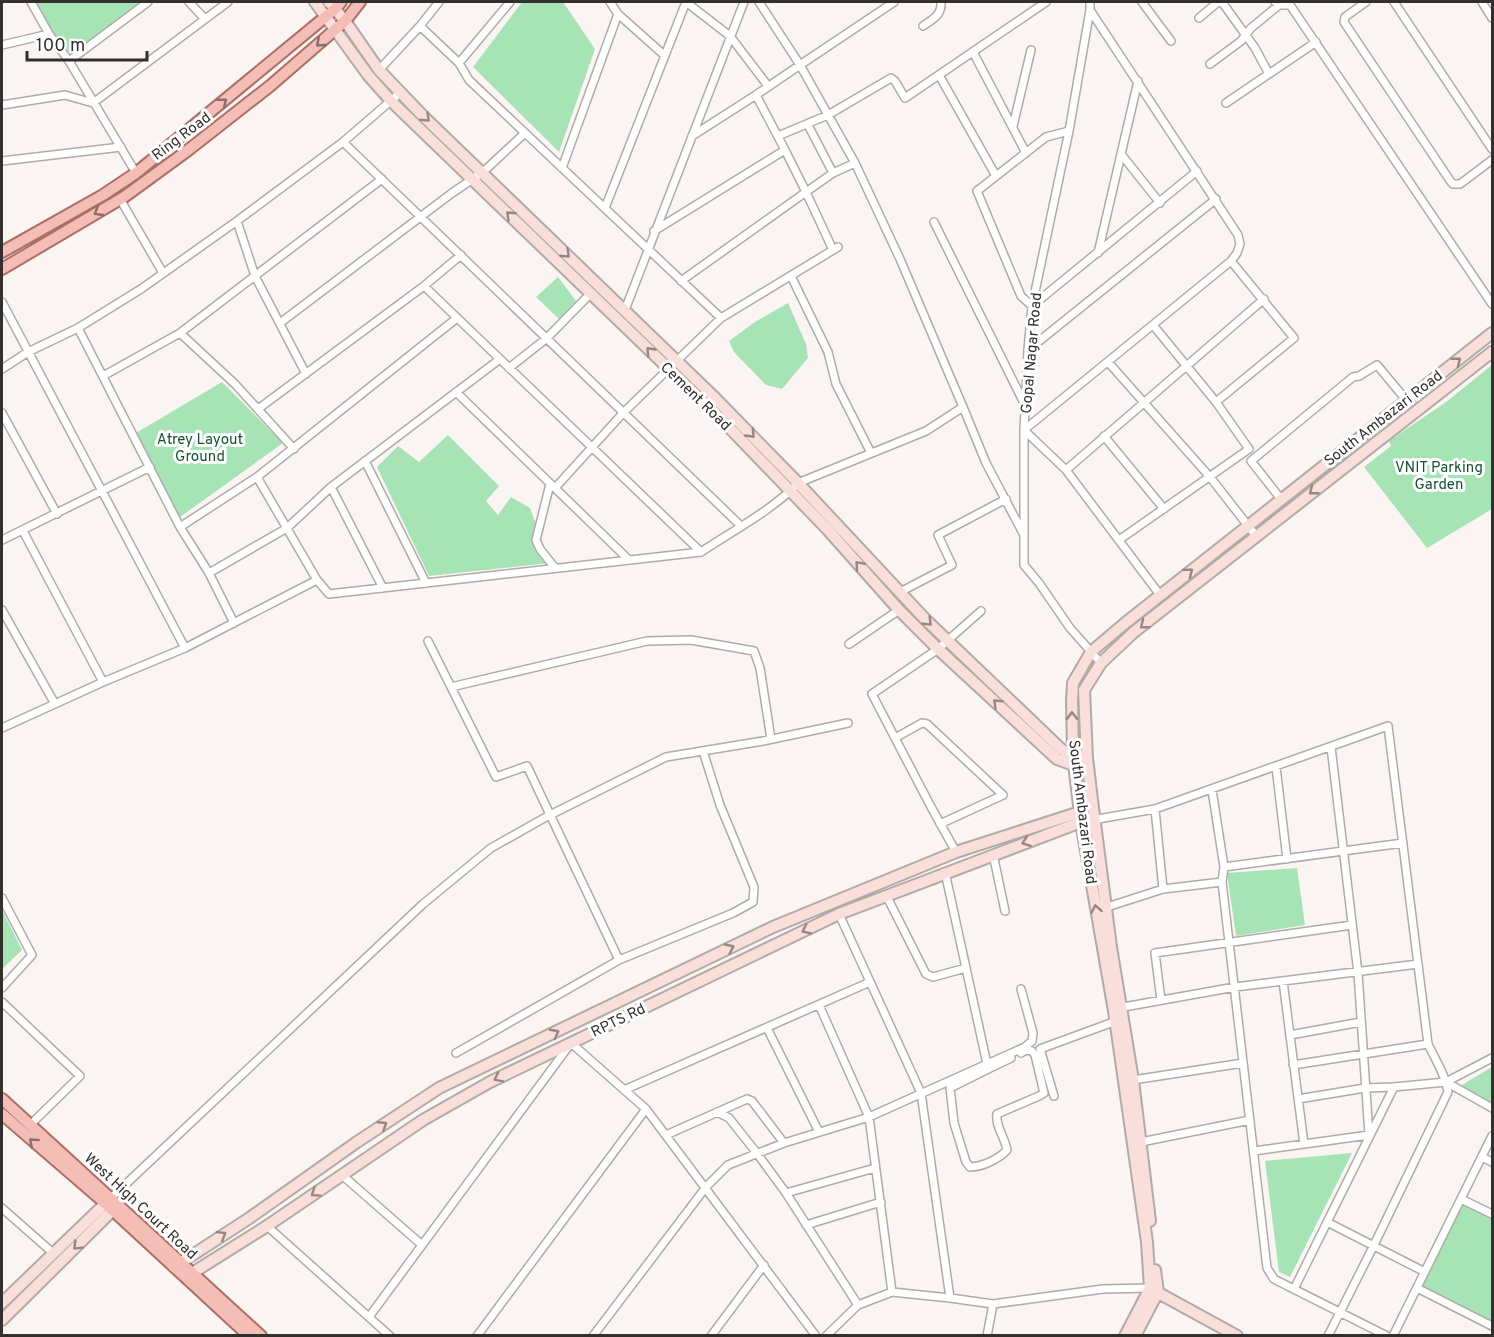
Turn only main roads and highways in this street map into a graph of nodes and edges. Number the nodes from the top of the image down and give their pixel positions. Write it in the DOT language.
graph roads {
  1 [pos="315,2"];
  2 [pos="360,2"];
  3 [pos="333,7"];
  4 [pos="345,21"];
  5 [pos="336,29"];
  6 [pos="2,252"];
  7 [pos="2,269"];
  8 [pos="1492,333"];
  9 [pos="1492,352"];
  10 [pos="794,487"];
  11 [pos="1073,762"];
  12 [pos="1087,763"];
  13 [pos="1080,817"];
  14 [pos="1118,1008"];
  15 [pos="2,1099"];
  16 [pos="2,1114"];
  17 [pos="112,1204"];
  18 [pos="177,1265"];
  19 [pos="188,1275"];
  20 [pos="1154,1290"];
  21 [pos="2,1303"];
  22 [pos="2,1320"];
  23 [pos="249,1335"];
  24 [pos="261,1335"];
  25 [pos="1125,1335"];
  26 [pos="1135,1335"];
  27 [pos="1237,1335"];
  1 -- 3 [label="main road"];
  2 -- 4 [label="main road, Ring Road"];
  3 -- 4 [label="main road, Cement Road"];
  3 -- 5 [label="main road, Cement Road"];
  6 -- 3 [label="main road, Ring Road, one-way"];
  4 -- 5 [label="main road, Ring Road"];
  4 -- 10 [label="main road, Cement Road, one-way"];
  5 -- 7 [label="main road, Ring Road, one-way"];
  10 -- 5 [label="main road, Cement Road, one-way"];
  11 -- 8 [label="main road, South Ambazari Road, one-way"];
  9 -- 12 [label="main road, South Ambazari Road, one-way"];
  10 -- 11 [label="main road, Cement Road, one-way"];
  11 -- 10 [label="main road, Cement Road, one-way"];
  11 -- 12 [label="main road"];
  11 -- 13 [label="main road, South Ambazari Road"];
  12 -- 14 [label="main road, South Ambazari Road"];
  14 -- 13 [label="main road, South Ambazari Road, one-way"];
  18 -- 13 [label="main road, one-way"];
  13 -- 19 [label="main road, RPTS Rd, one-way"];
  14 -- 20 [label="main road, South Ambazari Road"];
  14 -- 20 [label="main road, South Ambazari Road"];
  15 -- 17 [label="main road, West High Court Road"];
  17 -- 16 [label="main road, West High Court Road, one-way"];
  17 -- 18 [label="main road, West High Court Road"];
  17 -- 21 [label="main road"];
  17 -- 22 [label="main road, one-way"];
  18 -- 19 [label="main road, West High Court Road"];
  19 -- 23 [label="main road, West High Court Road"];
  19 -- 24 [label="main road, West High Court Road"];
  20 -- 25 [label="main road"];
  20 -- 26 [label="main road"];
  20 -- 27 [label="main road"];
}
